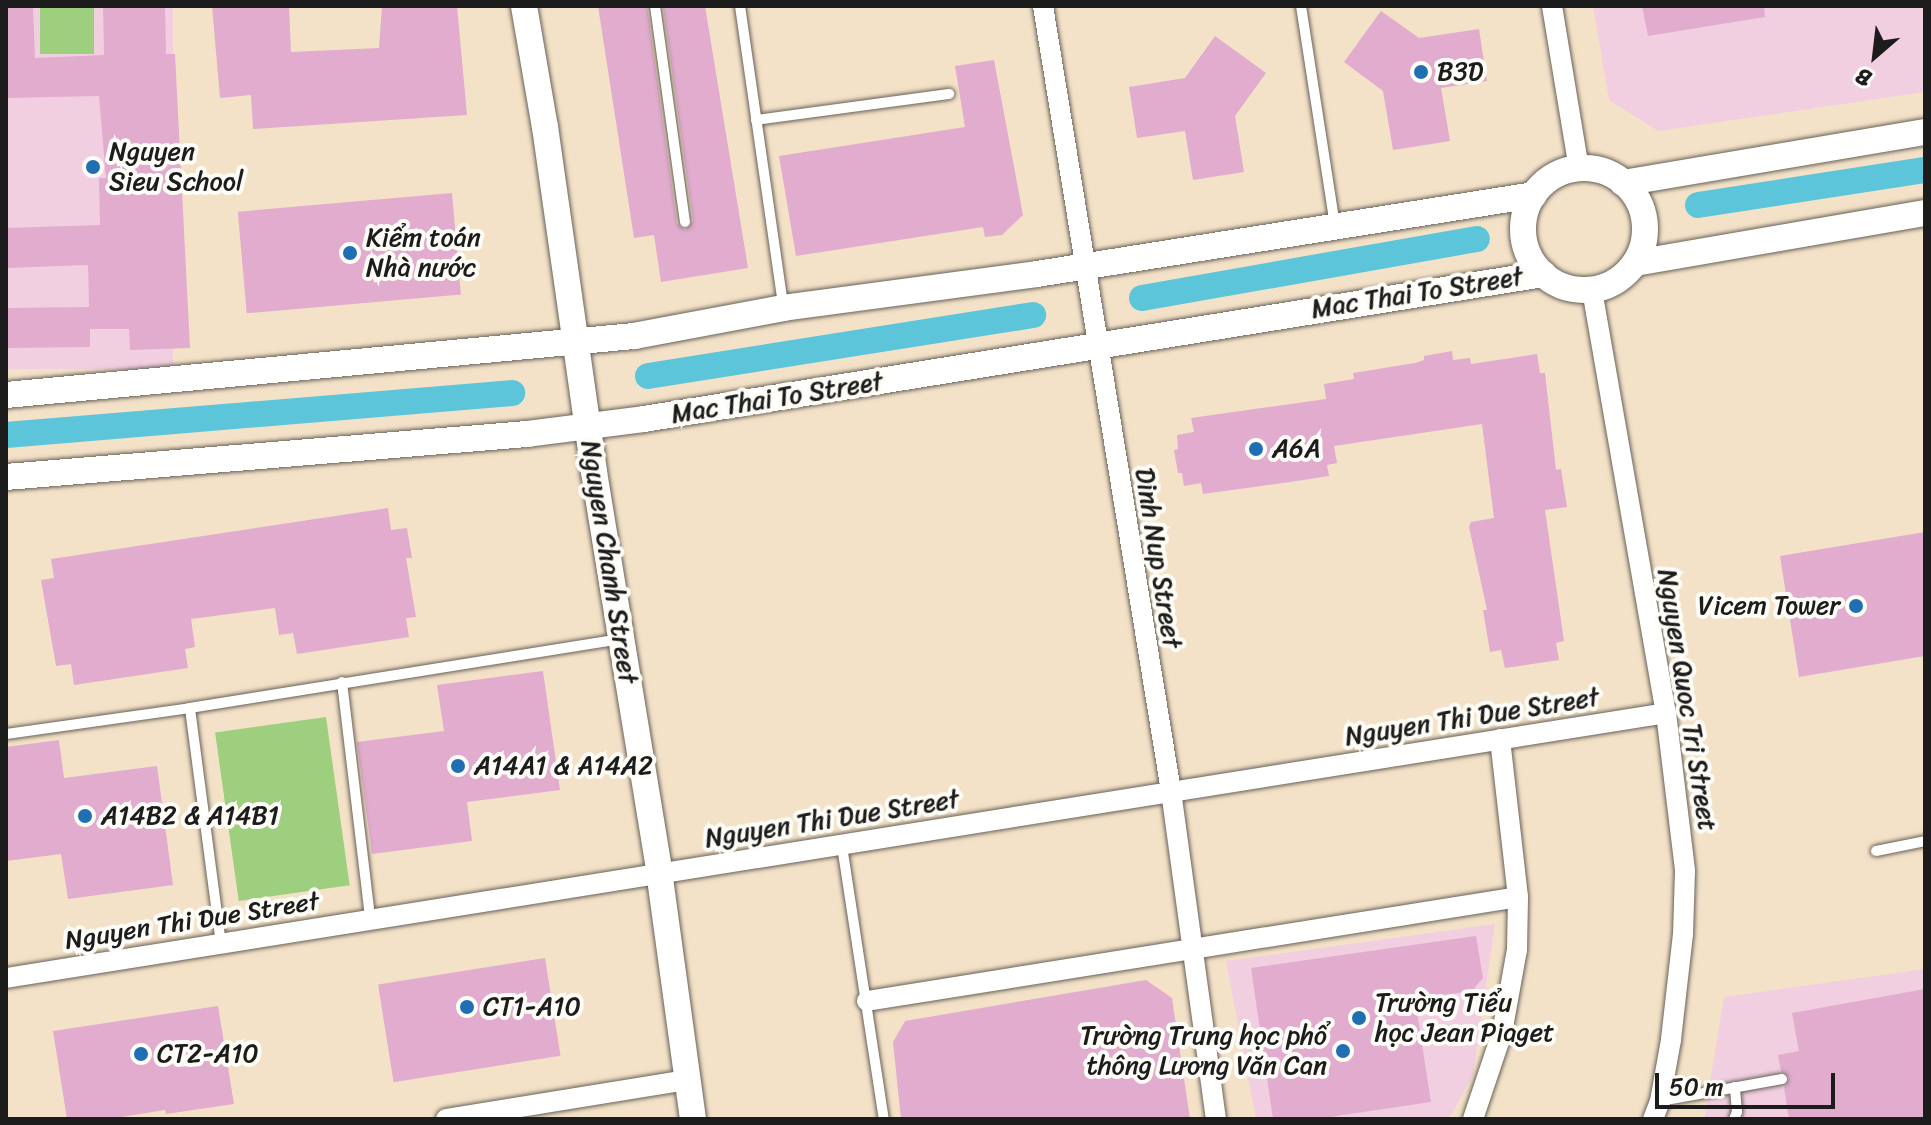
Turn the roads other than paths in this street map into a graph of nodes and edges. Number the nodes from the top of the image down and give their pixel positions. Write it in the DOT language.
graph roads {
  1 [pos="524,6"];
  2 [pos="655,6"];
  3 [pos="740,6"];
  4 [pos="1043,6"];
  5 [pos="1301,6"];
  6 [pos="1552,6"];
  7 [pos="949,94"];
  8 [pos="756,120"];
  9 [pos="1925,132"];
  10 [pos="1579,169"];
  11 [pos="1623,183"];
  12 [pos="1534,195"];
  13 [pos="1925,213"];
  14 [pos="685,222"];
  15 [pos="1335,227"];
  16 [pos="1635,263"];
  17 [pos="1084,266"];
  18 [pos="1543,274"];
  19 [pos="1592,290"];
  20 [pos="783,308"];
  21 [pos="575,341"];
  22 [pos="1097,344"];
  23 [pos="6,395"];
  24 [pos="587,426"];
  25 [pos="6,477"];
  26 [pos="622,639"];
  27 [pos="342,682"];
  28 [pos="190,708"];
  29 [pos="1666,713"];
  30 [pos="6,734"];
  31 [pos="1500,739"];
  32 [pos="1171,791"];
  33 [pos="1925,841"];
  34 [pos="842,846"];
  35 [pos="1876,851"];
  36 [pos="659,871"];
  37 [pos="1518,897"];
  38 [pos="370,917"];
  39 [pos="221,944"];
  40 [pos="1191,949"];
  41 [pos="6,978"];
  42 [pos="867,1001"];
  43 [pos="1782,1079"];
  44 [pos="687,1080"];
  45 [pos="1735,1087"];
  46 [pos="1656,1110"];
  47 [pos="525,1113"];
  48 [pos="446,1119"];
  49 [pos="693,1119"];
  50 [pos="884,1119"];
  51 [pos="1216,1119"];
  52 [pos="1473,1119"];
  53 [pos="1734,1119"];
  1 -- 21 [label="street, Nguyen Chanh Street"];
  2 -- 14 [label="lane"];
  3 -- 8 [label="lane"];
  4 -- 17 [label="street, Dinh Nup Street"];
  5 -- 15 [label="lane"];
  6 -- 10 [label="street"];
  7 -- 8 [label="lane"];
  8 -- 20 [label="lane"];
  9 -- 11 [label="street"];
  10 -- 11 [label="street"];
  10 -- 12 [label="street"];
  11 -- 16 [label="street"];
  12 -- 15 [label="street"];
  12 -- 18 [label="street"];
  13 -- 16 [label="street"];
  15 -- 17 [label="street"];
  16 -- 19 [label="street"];
  17 -- 20 [label="street"];
  17 -- 22 [label="street, Dinh Nup Street"];
  18 -- 19 [label="street"];
  18 -- 22 [label="street, Mac Thai To Street"];
  19 -- 29 [label="street, Nguyen Quoc Tri Street"];
  20 -- 21 [label="street"];
  21 -- 23 [label="street"];
  21 -- 24 [label="street, Nguyen Chanh Street"];
  22 -- 24 [label="street, Mac Thai To Street"];
  22 -- 32 [label="street, Dinh Nup Street"];
  24 -- 25 [label="street, Mac Thai To Street"];
  24 -- 26 [label="street, Nguyen Chanh Street"];
  26 -- 27 [label="lane"];
  26 -- 36 [label="street, Nguyen Chanh Street"];
  27 -- 28 [label="lane"];
  27 -- 38 [label="lane"];
  28 -- 30 [label="lane"];
  28 -- 39 [label="lane"];
  29 -- 31 [label="street, Nguyen Thi Due Street"];
  29 -- 46 [label="street, Nguyen Quoc Tri Street"];
  31 -- 32 [label="street, Nguyen Thi Due Street"];
  31 -- 37 [label="street"];
  32 -- 34 [label="street, Nguyen Thi Due Street"];
  32 -- 40 [label="street, Dinh Nup Street"];
  33 -- 35 [label="lane"];
  34 -- 36 [label="street, Nguyen Thi Due Street"];
  34 -- 42 [label="lane"];
  36 -- 38 [label="street, Nguyen Thi Due Street"];
  36 -- 44 [label="street, Nguyen Chanh Street"];
  37 -- 40 [label="street"];
  37 -- 52 [label="street"];
  38 -- 39 [label="street, Nguyen Thi Due Street"];
  39 -- 41 [label="street, Nguyen Thi Due Street"];
  40 -- 42 [label="street"];
  40 -- 51 [label="street, Dinh Nup Street"];
  42 -- 50 [label="lane"];
  43 -- 45 [label="lane"];
  44 -- 47 [label="street"];
  44 -- 49 [label="street, Nguyen Chanh Street"];
  45 -- 46 [label="lane"];
  45 -- 53 [label="lane"];
  47 -- 48 [label="street"];
}
